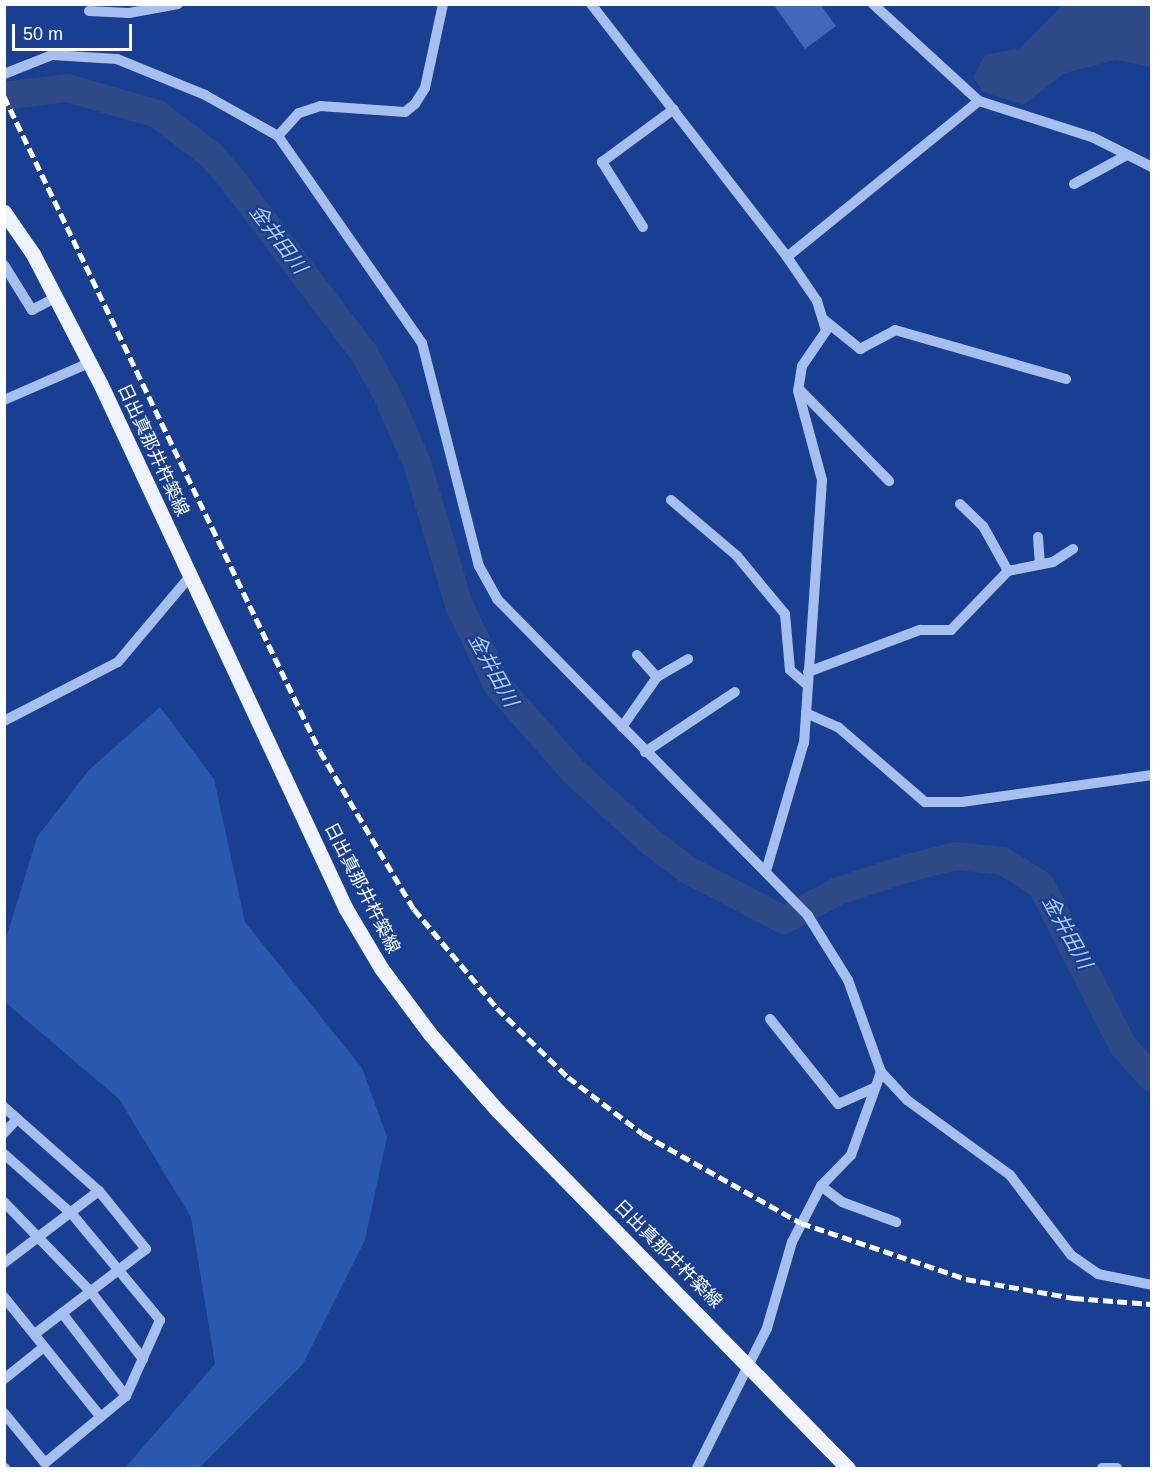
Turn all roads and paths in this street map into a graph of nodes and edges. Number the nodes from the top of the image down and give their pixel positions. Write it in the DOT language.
graph roads {
  1 [pos="178,4"];
  2 [pos="443,4"];
  3 [pos="591,4"];
  4 [pos="873,4"];
  5 [pos="89,11"];
  6 [pos="4,74"];
  7 [pos="979,100"];
  8 [pos="674,109"];
  9 [pos="278,136"];
  10 [pos="1127,154"];
  11 [pos="1152,167"];
  12 [pos="1074,184"];
  13 [pos="4,212"];
  14 [pos="643,226"];
  15 [pos="787,257"];
  16 [pos="4,265"];
  17 [pos="56,298"];
  18 [pos="822,319"];
  19 [pos="89,363"];
  20 [pos="1066,379"];
  21 [pos="799,388"];
  22 [pos="4,400"];
  23 [pos="889,482"];
  24 [pos="671,500"];
  25 [pos="960,504"];
  26 [pos="1038,537"];
  27 [pos="1073,549"];
  28 [pos="1040,564"];
  29 [pos="1008,571"];
  30 [pos="191,575"];
  31 [pos="637,655"];
  32 [pos="688,659"];
  33 [pos="808,672"];
  34 [pos="657,677"];
  35 [pos="807,685"];
  36 [pos="735,692"];
  37 [pos="806,713"];
  38 [pos="4,721"];
  39 [pos="622,727"];
  40 [pos="645,752"];
  41 [pos="1152,775"];
  42 [pos="766,871"];
  43 [pos="770,1018"];
  44 [pos="881,1072"];
  45 [pos="874,1088"];
  46 [pos="4,1107"];
  47 [pos="17,1119"];
  48 [pos="4,1133"];
  49 [pos="4,1154"];
  50 [pos="821,1186"];
  51 [pos="99,1191"];
  52 [pos="4,1202"];
  53 [pos="72,1214"];
  54 [pos="896,1222"];
  55 [pos="41,1236"];
  56 [pos="7,1258"];
  57 [pos="122,1269"];
  58 [pos="1152,1285"];
  59 [pos="91,1292"];
  60 [pos="4,1297"];
  61 [pos="62,1313"];
  62 [pos="35,1334"];
  63 [pos="44,1347"];
  64 [pos="143,1359"];
  65 [pos="748,1366"];
  66 [pos="4,1379"];
  67 [pos="126,1396"];
  68 [pos="4,1413"];
  69 [pos="101,1417"];
  70 [pos="697,1468"];
  71 [pos="848,1468"];
  72 [pos="1102,1468"];
  73 [pos="1117,1468"];
  1 -- 5 [label="street"];
  2 -- 9 [label="street"];
  3 -- 8 [label="street"];
  4 -- 7 [label="street"];
  6 -- 9 [label="street"];
  7 -- 10 [label="street"];
  7 -- 15 [label="street"];
  8 -- 14 [label="street"];
  8 -- 15 [label="street"];
  9 -- 39 [label="street"];
  10 -- 11 [label="street"];
  10 -- 12 [label="street"];
  13 -- 17 [label="main road, 日出真那井杵築線"];
  15 -- 18 [label="street"];
  16 -- 17 [label="street"];
  17 -- 19 [label="main road, 日出真那井杵築線"];
  18 -- 20 [label="street"];
  18 -- 21 [label="street"];
  19 -- 22 [label="street"];
  19 -- 30 [label="main road, 日出真那井杵築線"];
  21 -- 23 [label="street"];
  21 -- 33 [label="street"];
  24 -- 35 [label="street"];
  25 -- 29 [label="street"];
  26 -- 28 [label="street"];
  27 -- 28 [label="street"];
  28 -- 29 [label="street"];
  29 -- 33 [label="street"];
  30 -- 38 [label="street"];
  30 -- 65 [label="main road, 日出真那井杵築線"];
  31 -- 34 [label="street"];
  32 -- 34 [label="street"];
  33 -- 35 [label="street"];
  34 -- 39 [label="street"];
  35 -- 37 [label="street"];
  36 -- 40 [label="street"];
  37 -- 41 [label="street"];
  37 -- 42 [label="street"];
  39 -- 40 [label="street"];
  40 -- 42 [label="street"];
  42 -- 44 [label="street"];
  43 -- 45 [label="street"];
  44 -- 45 [label="street"];
  44 -- 58 [label="street"];
  45 -- 50 [label="street"];
  46 -- 47 [label="street"];
  47 -- 48 [label="street"];
  47 -- 51 [label="street"];
  49 -- 53 [label="street"];
  50 -- 54 [label="street"];
  50 -- 65 [label="street"];
  51 -- 53 [label="street"];
  51 -- 57 [label="street"];
  52 -- 55 [label="street"];
  53 -- 55 [label="street"];
  53 -- 57 [label="street"];
  55 -- 56 [label="street"];
  55 -- 59 [label="street"];
  57 -- 59 [label="street"];
  57 -- 64 [label="street"];
  59 -- 61 [label="street"];
  59 -- 64 [label="street"];
  60 -- 62 [label="street"];
  61 -- 62 [label="street"];
  61 -- 67 [label="street"];
  62 -- 63 [label="street"];
  63 -- 66 [label="street"];
  63 -- 69 [label="street"];
  64 -- 67 [label="street"];
  65 -- 70 [label="street"];
  65 -- 71 [label="main road, 日出真那井杵築線"];
  67 -- 69 [label="street"];
  68 -- 69 [label="street"];
  72 -- 73 [label="street"];
}
